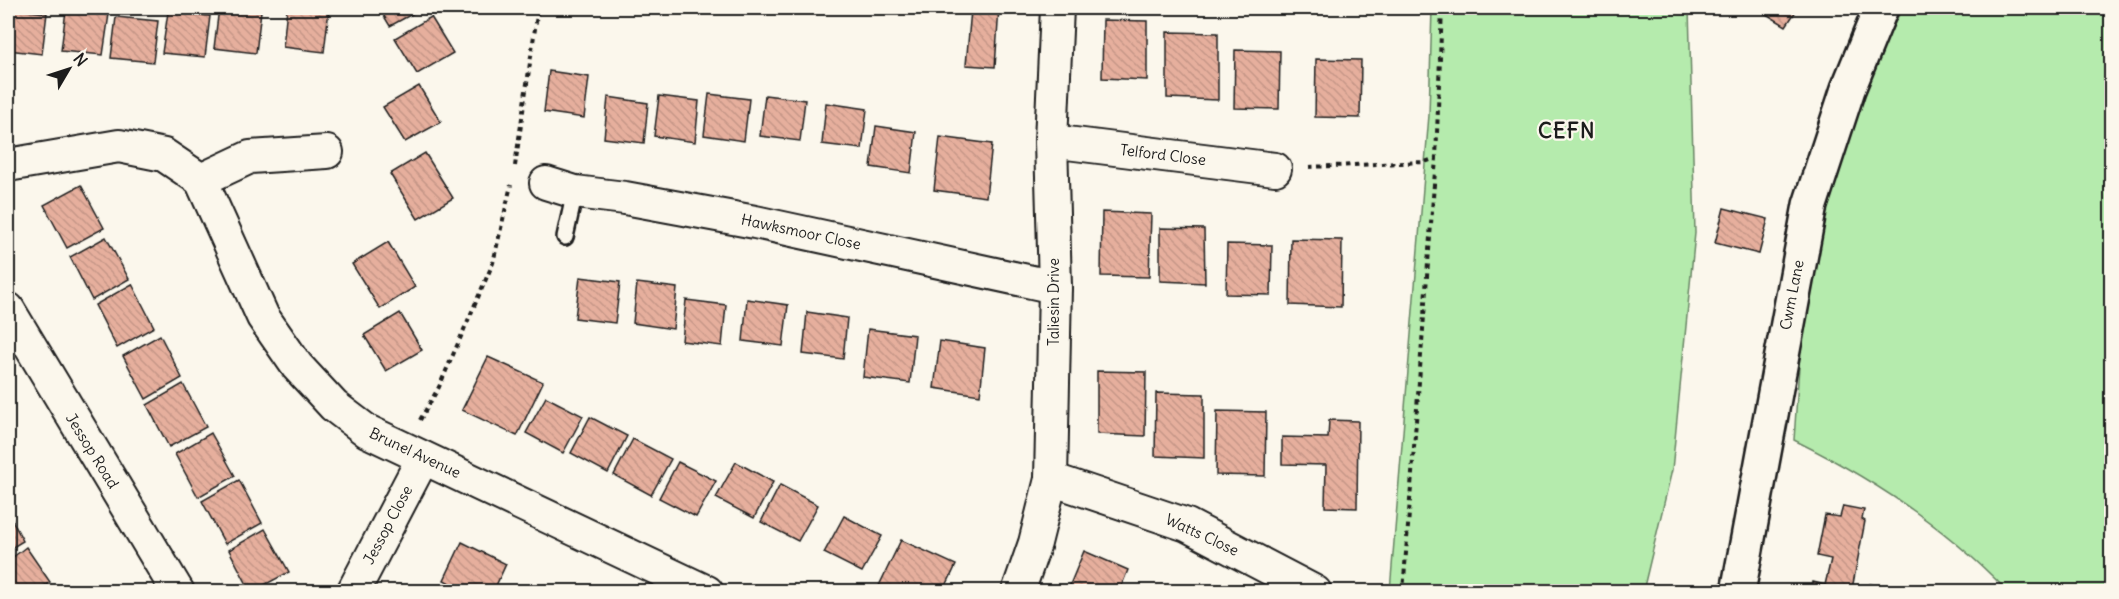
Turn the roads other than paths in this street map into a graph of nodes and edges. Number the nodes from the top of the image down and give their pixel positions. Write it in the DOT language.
graph roads {
  1 [pos="1057,8"];
  2 [pos="1881,8"];
  3 [pos="1051,141"];
  4 [pos="327,152"];
  5 [pos="8,165"];
  6 [pos="1275,168"];
  7 [pos="201,180"];
  8 [pos="546,183"];
  9 [pos="575,192"];
  10 [pos="565,237"];
  11 [pos="1055,287"];
  12 [pos="8,309"];
  13 [pos="413,453"];
  14 [pos="1050,479"];
  15 [pos="178,591"];
  16 [pos="353,591"];
  17 [pos="707,591"];
  18 [pos="1018,591"];
  19 [pos="1315,591"];
  20 [pos="1738,591"];
  1 -- 3 [label="street, Taliesin Drive"];
  2 -- 20 [label="street, Cwm Lane"];
  3 -- 6 [label="street, Telford Close"];
  3 -- 11 [label="street, Taliesin Drive"];
  4 -- 7 [label="street"];
  5 -- 7 [label="street"];
  7 -- 13 [label="street, Brunel Avenue"];
  8 -- 9 [label="street, Hawksmoor Close"];
  9 -- 10 [label="lane"];
  9 -- 11 [label="street, Hawksmoor Close"];
  11 -- 14 [label="street, Taliesin Drive"];
  12 -- 15 [label="street, Jessop Road"];
  13 -- 16 [label="street, Jessop Close"];
  13 -- 17 [label="street, Brunel Avenue"];
  14 -- 18 [label="street, Taliesin Drive"];
  14 -- 19 [label="street, Watts Close"];
}
